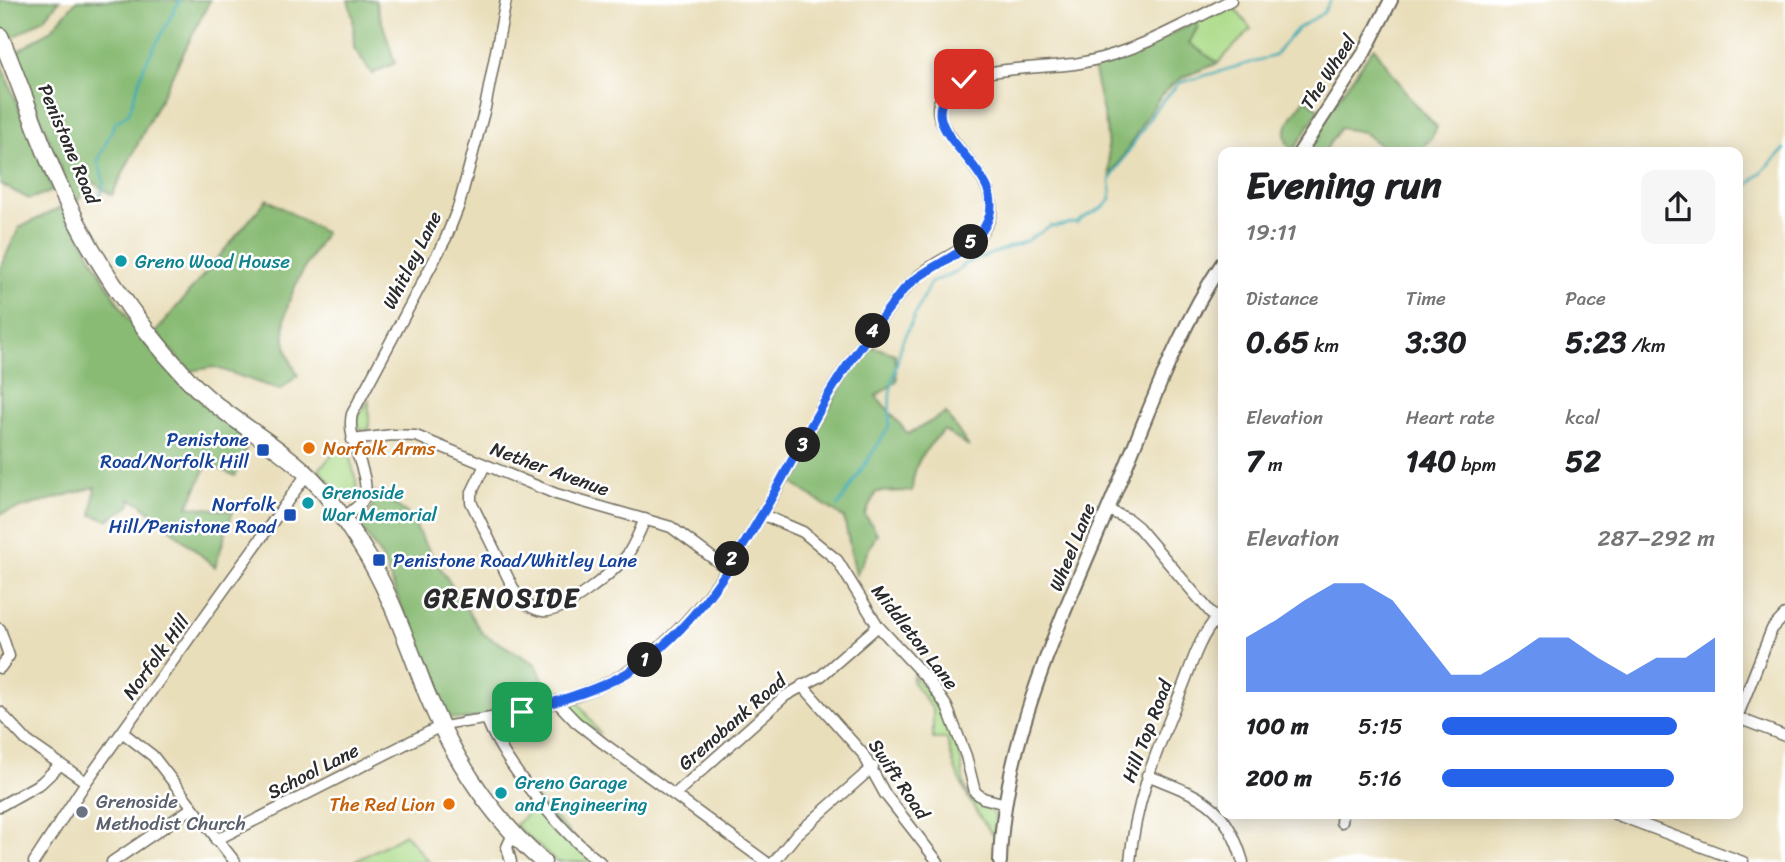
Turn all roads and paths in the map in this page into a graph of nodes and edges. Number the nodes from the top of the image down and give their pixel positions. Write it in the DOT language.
graph roads {
  1 [pos="506,0"];
  2 [pos="1231,0"];
  3 [pos="1391,0"];
  4 [pos="0,36"];
  5 [pos="1303,147"];
  6 [pos="1218,271"];
  7 [pos="352,440"];
  8 [pos="485,465"];
  9 [pos="307,474"];
  10 [pos="1108,510"];
  11 [pos="761,514"];
  12 [pos="342,518"];
  13 [pos="645,519"];
  14 [pos="726,568"];
  15 [pos="1785,615"];
  16 [pos="1218,621"];
  17 [pos="1218,624"];
  18 [pos="878,626"];
  19 [pos="0,629"];
  20 [pos="0,668"];
  21 [pos="802,685"];
  22 [pos="556,701"];
  23 [pos="1743,703"];
  24 [pos="0,712"];
  25 [pos="1743,718"];
  26 [pos="487,720"];
  27 [pos="464,722"];
  28 [pos="441,726"];
  29 [pos="122,732"];
  30 [pos="1785,736"];
  31 [pos="60,765"];
  32 [pos="873,766"];
  33 [pos="1147,775"];
  34 [pos="86,782"];
  35 [pos="674,795"];
  36 [pos="1006,804"];
  37 [pos="0,806"];
  38 [pos="192,808"];
  39 [pos="1218,812"];
  40 [pos="1223,819"];
  41 [pos="1628,819"];
  42 [pos="513,834"];
  43 [pos="216,840"];
  44 [pos="750,851"];
  45 [pos="34,862"];
  46 [pos="112,862"];
  47 [pos="235,862"];
  48 [pos="512,862"];
  49 [pos="542,862"];
  50 [pos="600,862"];
  51 [pos="743,862"];
  52 [pos="766,862"];
  53 [pos="774,862"];
  54 [pos="938,862"];
  55 [pos="1000,862"];
  56 [pos="1130,862"];
  57 [pos="1243,862"];
  58 [pos="1743,862"];
  1 -- 7 [label="street, Whitley Lane"];
  2 -- 11 [label="street"];
  3 -- 5 [label="street, The Wheel"];
  4 -- 9 [label="highway, Penistone Road"];
  6 -- 10 [label="street, Wheel Lane"];
  7 -- 8 [label="street, Nether Avenue"];
  7 -- 12 [label="street, Whitley Lane"];
  8 -- 13 [label="street, Nether Avenue"];
  8 -- 13 [label="street"];
  9 -- 12 [label="highway, Penistone Road"];
  9 -- 29 [label="street, Norfolk Hill"];
  10 -- 16 [label="street"];
  10 -- 36 [label="street, Wheel Lane"];
  11 -- 14 [label="street"];
  11 -- 18 [label="street, Middleton Lane"];
  12 -- 28 [label="highway, Penistone Road"];
  13 -- 14 [label="street, Nether Avenue"];
  14 -- 22 [label="street"];
  15 -- 23 [label="street"];
  17 -- 33 [label="street, Hill Top Road"];
  18 -- 21 [label="street, Grenobank Road"];
  18 -- 36 [label="street, Middleton Lane"];
  19 -- 20 [label="street"];
  21 -- 32 [label="street, Swift Road"];
  21 -- 35 [label="street, Grenobank Road"];
  22 -- 26 [label="street"];
  22 -- 35 [label="street"];
  24 -- 31 [label="street"];
  25 -- 30 [label="street"];
  26 -- 27 [label="street"];
  26 -- 50 [label="street"];
  27 -- 28 [label="street"];
  28 -- 42 [label="highway, Penistone Road"];
  28 -- 43 [label="street, School Lane"];
  29 -- 34 [label="street, Norfolk Hill"];
  29 -- 38 [label="street"];
  31 -- 34 [label="street"];
  31 -- 37 [label="street"];
  32 -- 53 [label="street"];
  32 -- 54 [label="street, Swift Road"];
  33 -- 39 [label="street"];
  33 -- 56 [label="street, Hill Top Road"];
  34 -- 45 [label="street, Norfolk Hill"];
  35 -- 44 [label="street"];
  36 -- 55 [label="street, Wheel Lane"];
  38 -- 43 [label="street"];
  38 -- 46 [label="street"];
  40 -- 57 [label="street"];
  41 -- 58 [label="street"];
  42 -- 48 [label="street"];
  42 -- 49 [label="highway, Penistone Road"];
  43 -- 47 [label="street"];
  44 -- 51 [label="street"];
  44 -- 52 [label="street"];
}
